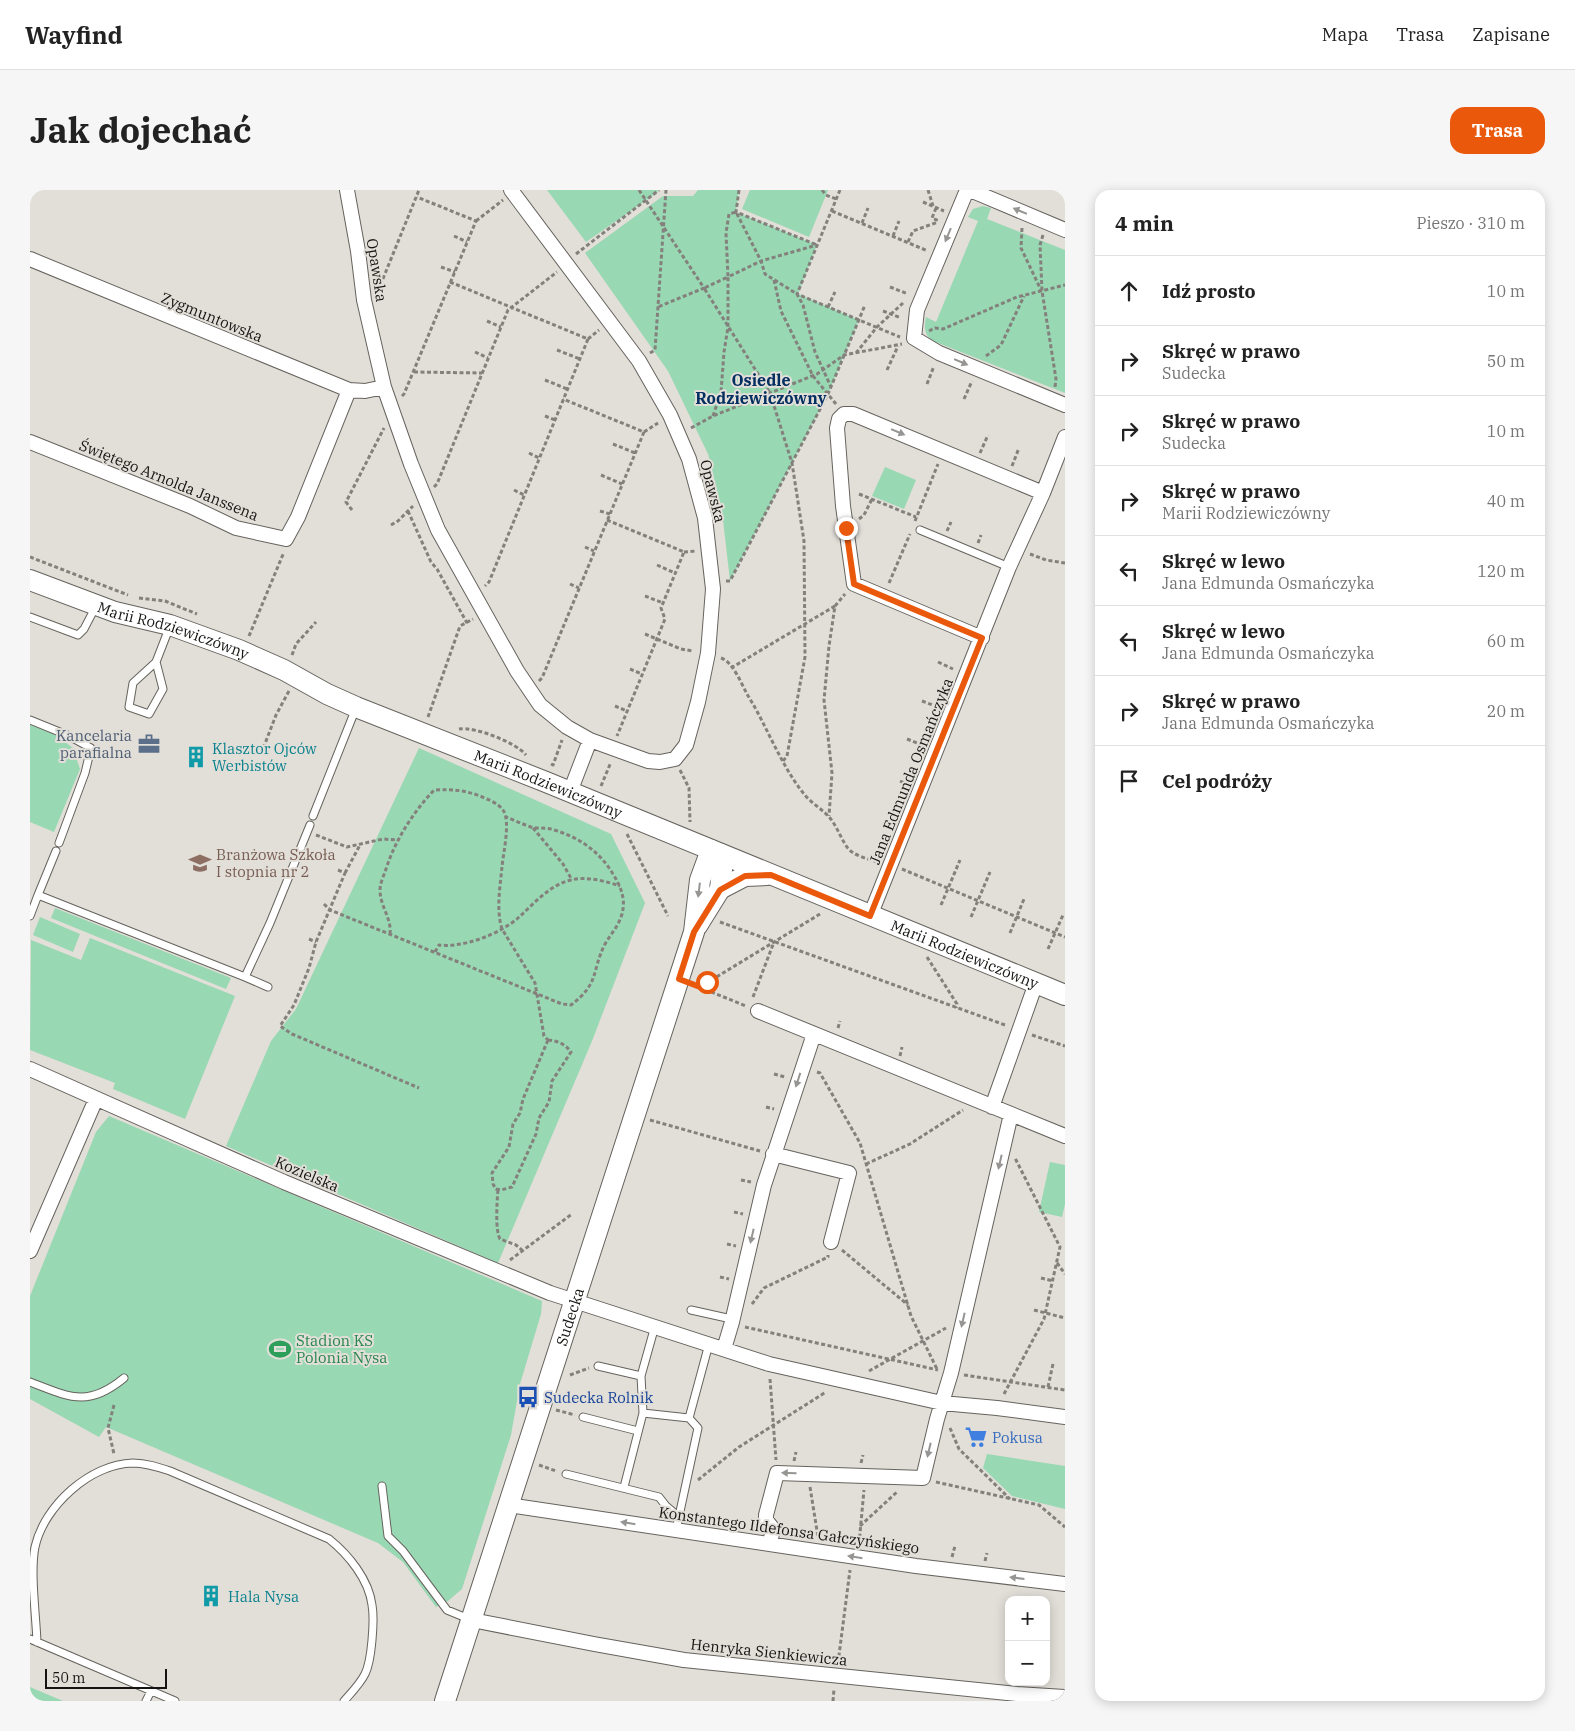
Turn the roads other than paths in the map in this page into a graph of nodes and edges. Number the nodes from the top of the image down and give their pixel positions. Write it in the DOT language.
graph roads {
  1 [pos="347,190"];
  2 [pos="968,190"];
  3 [pos="512,192"];
  4 [pos="1065,230"];
  5 [pos="30,259"];
  6 [pos="384,387"];
  7 [pos="349,390"];
  8 [pos="1060,403"];
  9 [pos="1065,438"];
  10 [pos="30,442"];
  11 [pos="1043,493"];
  12 [pos="920,530"];
  13 [pos="1009,567"];
  14 [pos="30,580"];
  15 [pos="96,606"];
  16 [pos="30,617"];
  17 [pos="170,625"];
  18 [pos="982,638"];
  19 [pos="156,662"];
  20 [pos="356,707"];
  21 [pos="30,720"];
  22 [pos="590,740"];
  23 [pos="570,792"];
  24 [pos="313,816"];
  25 [pos="308,828"];
  26 [pos="59,843"];
  27 [pos="56,851"];
  28 [pos="716,852"];
  29 [pos="771,875"];
  30 [pos="720,890"];
  31 [pos="38,895"];
  32 [pos="30,916"];
  33 [pos="870,916"];
  34 [pos="694,932"];
  35 [pos="245,977"];
  36 [pos="1036,983"];
  37 [pos="268,987"];
  38 [pos="1065,995"];
  39 [pos="758,1012"];
  40 [pos="814,1034"];
  41 [pos="30,1069"];
  42 [pos="96,1098"];
  43 [pos="992,1107"];
  44 [pos="1011,1114"];
  45 [pos="1065,1136"];
  46 [pos="773,1154"];
  47 [pos="831,1242"];
  48 [pos="30,1251"];
  49 [pos="574,1301"];
  50 [pos="691,1310"];
  51 [pos="735,1323"];
  52 [pos="654,1326"];
  53 [pos="709,1344"];
  54 [pos="724,1349"];
  55 [pos="598,1366"];
  56 [pos="641,1376"];
  57 [pos="124,1378"];
  58 [pos="30,1382"];
  59 [pos="942,1403"];
  60 [pos="643,1413"];
  61 [pos="582,1417"];
  62 [pos="1065,1417"];
  63 [pos="689,1418"];
  64 [pos="638,1431"];
  65 [pos="566,1474"];
  66 [pos="382,1486"];
  67 [pos="624,1487"];
  68 [pos="508,1504"];
  69 [pos="678,1524"];
  70 [pos="770,1543"];
  71 [pos="1065,1584"];
  72 [pos="472,1620"];
  73 [pos="33,1640"];
  74 [pos="151,1691"];
  75 [pos="1065,1696"];
  76 [pos="146,1701"];
  77 [pos="175,1701"];
  78 [pos="344,1701"];
  79 [pos="445,1701"];
  1 -- 6 [label="street, Opawska"];
  4 -- 2 [label="street, one-way"];
  2 -- 8 [label="street, one-way"];
  3 -- 22 [label="street, Opawska"];
  5 -- 7 [label="street, Zygmuntowska"];
  6 -- 7 [label="street, Zygmuntowska"];
  6 -- 22 [label="street, Opawska"];
  7 -- 10 [label="street, Świętego Arnolda Janssena"];
  9 -- 11 [label="street, Jana Edmunda Osmańczyka"];
  11 -- 13 [label="street, Jana Edmunda Osmańczyka"];
  18 -- 11 [label="street, one-way"];
  12 -- 13 [label="lane"];
  13 -- 18 [label="street, Jana Edmunda Osmańczyka"];
  14 -- 15 [label="street, Marii Rodziewiczówny"];
  15 -- 16 [label="lane"];
  15 -- 17 [label="street, Marii Rodziewiczówny"];
  17 -- 19 [label="lane"];
  17 -- 20 [label="street, Marii Rodziewiczówny"];
  18 -- 33 [label="street, Jana Edmunda Osmańczyka"];
  19 -- 19 [label="lane"];
  20 -- 23 [label="street, Marii Rodziewiczówny"];
  20 -- 24 [label="lane"];
  21 -- 26 [label="lane"];
  22 -- 23 [label="street"];
  23 -- 28 [label="street, Marii Rodziewiczówny"];
  25 -- 35 [label="lane"];
  27 -- 31 [label="lane"];
  28 -- 29 [label="street, Marii Rodziewiczówny"];
  28 -- 30 [label="street, Sudecka"];
  28 -- 34 [label="street, Sudecka, one-way"];
  29 -- 30 [label="street, Sudecka"];
  29 -- 33 [label="street, Marii Rodziewiczówny"];
  30 -- 34 [label="street, Sudecka"];
  31 -- 32 [label="lane"];
  31 -- 35 [label="lane"];
  33 -- 36 [label="street, Marii Rodziewiczówny"];
  34 -- 49 [label="street, Sudecka"];
  35 -- 37 [label="lane"];
  36 -- 38 [label="street, Marii Rodziewiczówny"];
  36 -- 43 [label="street"];
  39 -- 40 [label="street"];
  40 -- 43 [label="street"];
  40 -- 46 [label="street, one-way"];
  41 -- 42 [label="street, Kozielska"];
  42 -- 48 [label="street"];
  42 -- 49 [label="street, Kozielska"];
  43 -- 44 [label="street"];
  44 -- 45 [label="street"];
  44 -- 59 [label="street, one-way"];
  46 -- 47 [label="street"];
  46 -- 51 [label="street, one-way"];
  49 -- 52 [label="street"];
  49 -- 68 [label="street, Sudecka"];
  50 -- 51 [label="lane"];
  51 -- 54 [label="street"];
  52 -- 53 [label="street"];
  52 -- 56 [label="lane"];
  53 -- 54 [label="street"];
  53 -- 63 [label="lane"];
  54 -- 59 [label="street"];
  55 -- 56 [label="lane"];
  56 -- 60 [label="lane"];
  57 -- 58 [label="lane"];
  59 -- 62 [label="street"];
  59 -- 70 [label="street, one-way"];
  60 -- 63 [label="lane"];
  60 -- 64 [label="lane"];
  61 -- 64 [label="lane"];
  63 -- 69 [label="lane"];
  64 -- 67 [label="lane"];
  65 -- 67 [label="lane"];
  66 -- 72 [label="lane"];
  67 -- 69 [label="lane"];
  69 -- 68 [label="street, Konstantego Ildefonsa Gałczyńskiego, one-way"];
  68 -- 72 [label="street, Sudecka"];
  69 -- 70 [label="street, Konstantego Ildefonsa Gałczyńskiego"];
  71 -- 70 [label="street, Konstantego Ildefonsa Gałczyńskiego, one-way"];
  72 -- 75 [label="street, Henryka Sienkiewicza"];
  72 -- 79 [label="street, Sudecka"];
  73 -- 74 [label="lane"];
  73 -- 78 [label="lane"];
  74 -- 76 [label="lane"];
  74 -- 77 [label="lane"];
}
